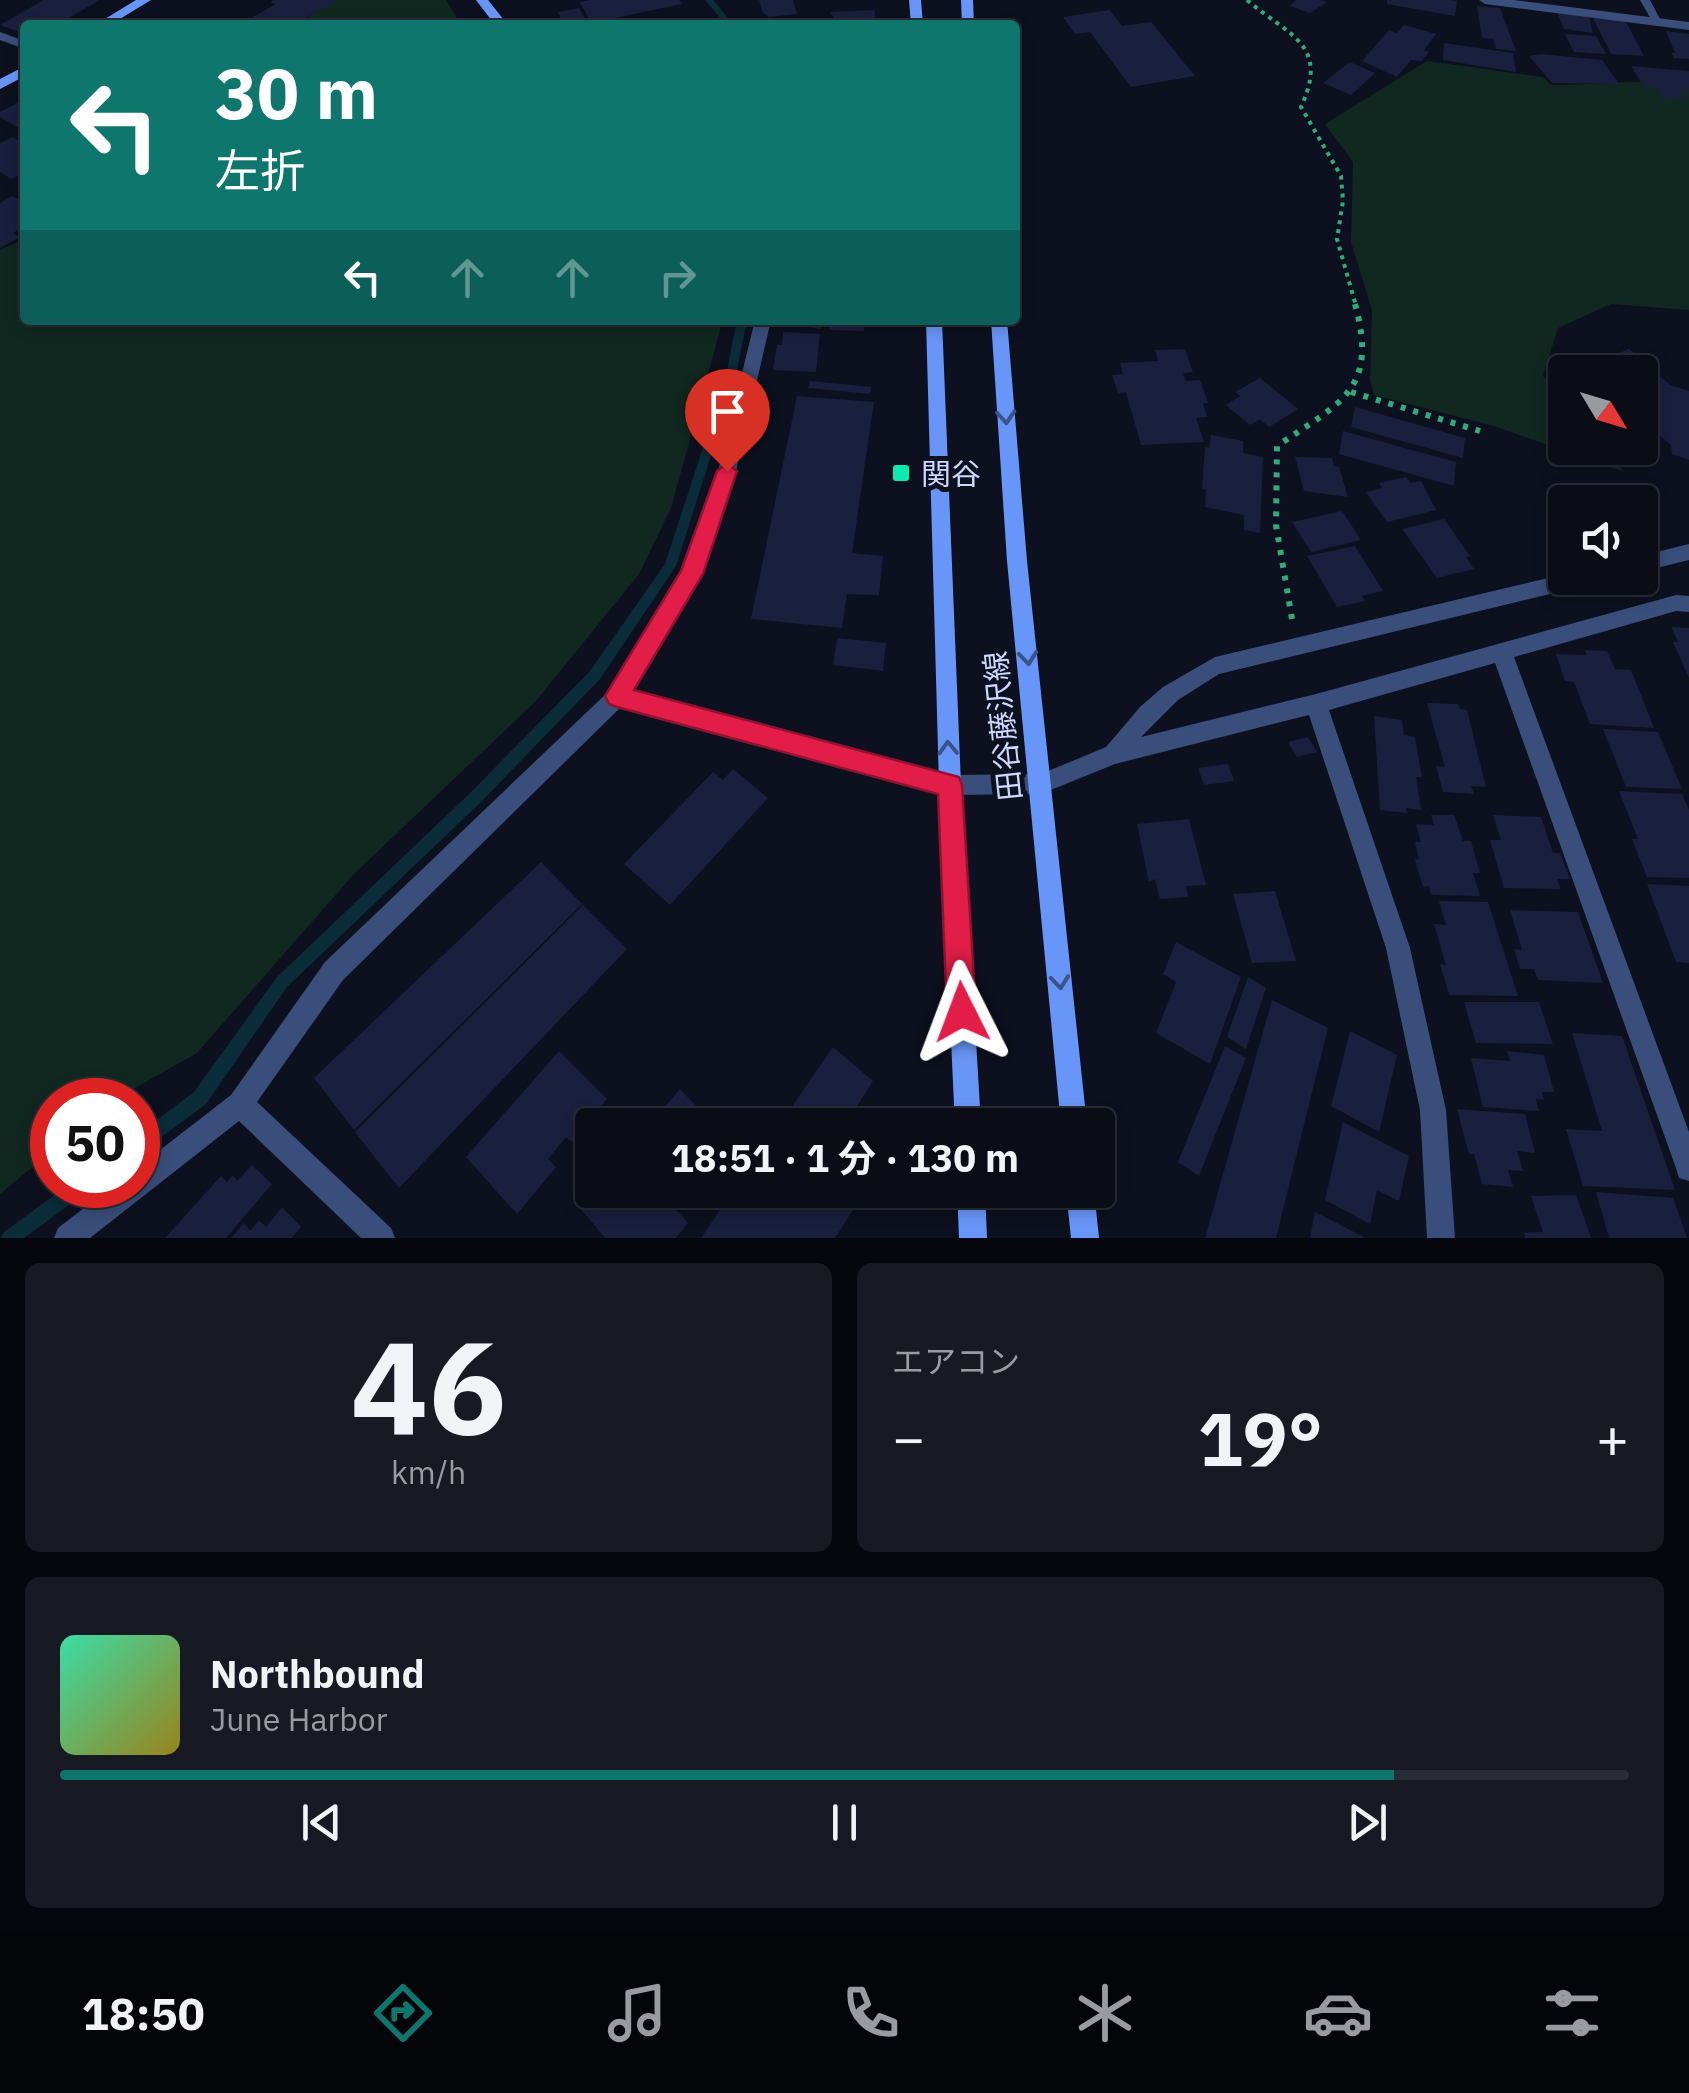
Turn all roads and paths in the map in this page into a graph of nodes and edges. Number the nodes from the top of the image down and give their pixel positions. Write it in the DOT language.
graph roads {
  1 [pos="145,0"];
  2 [pos="482,0"];
  3 [pos="1246,0"];
  4 [pos="1485,0"];
  5 [pos="1646,0"];
  6 [pos="1654,19"];
  7 [pos="110,20"];
  8 [pos="498,20"];
  9 [pos="1689,26"];
  10 [pos="762,325"];
  11 [pos="934,325"];
  12 [pos="999,325"];
  13 [pos="1351,392"];
  14 [pos="1480,431"];
  15 [pos="1689,552"];
  16 [pos="1658,560"];
  17 [pos="1548,586"];
  18 [pos="1689,604"];
  19 [pos="1302,646"];
  20 [pos="1501,650"];
  21 [pos="617,696"];
  22 [pos="1316,704"];
  23 [pos="1114,754"];
  24 [pos="1041,784"];
  25 [pos="950,785"];
  26 [pos="240,1104"];
  27 [pos="967,1108"];
  28 [pos="1072,1108"];
  29 [pos="160,1166"];
  30 [pos="1689,1168"];
  31 [pos="106,1208"];
  32 [pos="972,1208"];
  33 [pos="1082,1208"];
  34 [pos="68,1238"];
  35 [pos="381,1238"];
  36 [pos="974,1238"];
  37 [pos="1085,1238"];
  38 [pos="1440,1238"];
  1 -- 7 [label="main road"];
  2 -- 8 [label="main road"];
  3 -- 13 [label="path"];
  4 -- 6 [label="street"];
  5 -- 6 [label="lane"];
  6 -- 9 [label="street"];
  10 -- 21 [label="street"];
  25 -- 11 [label="main road, 田谷藤沢線, one-way"];
  12 -- 24 [label="main road, 田谷藤沢線, one-way"];
  13 -- 14 [label="path"];
  13 -- 19 [label="path"];
  15 -- 16 [label="street"];
  17 -- 19 [label="street"];
  18 -- 20 [label="street"];
  19 -- 23 [label="street"];
  20 -- 22 [label="street"];
  20 -- 30 [label="street"];
  21 -- 25 [label="street"];
  21 -- 26 [label="street"];
  22 -- 23 [label="street"];
  22 -- 38 [label="street"];
  23 -- 24 [label="street"];
  24 -- 25 [label="street"];
  24 -- 28 [label="main road, 田谷藤沢線, one-way"];
  25 -- 27 [label="main road, 田谷藤沢線"];
  26 -- 29 [label="street"];
  26 -- 35 [label="street"];
  31 -- 34 [label="street"];
  32 -- 36 [label="main road"];
  33 -- 37 [label="main road"];
}
